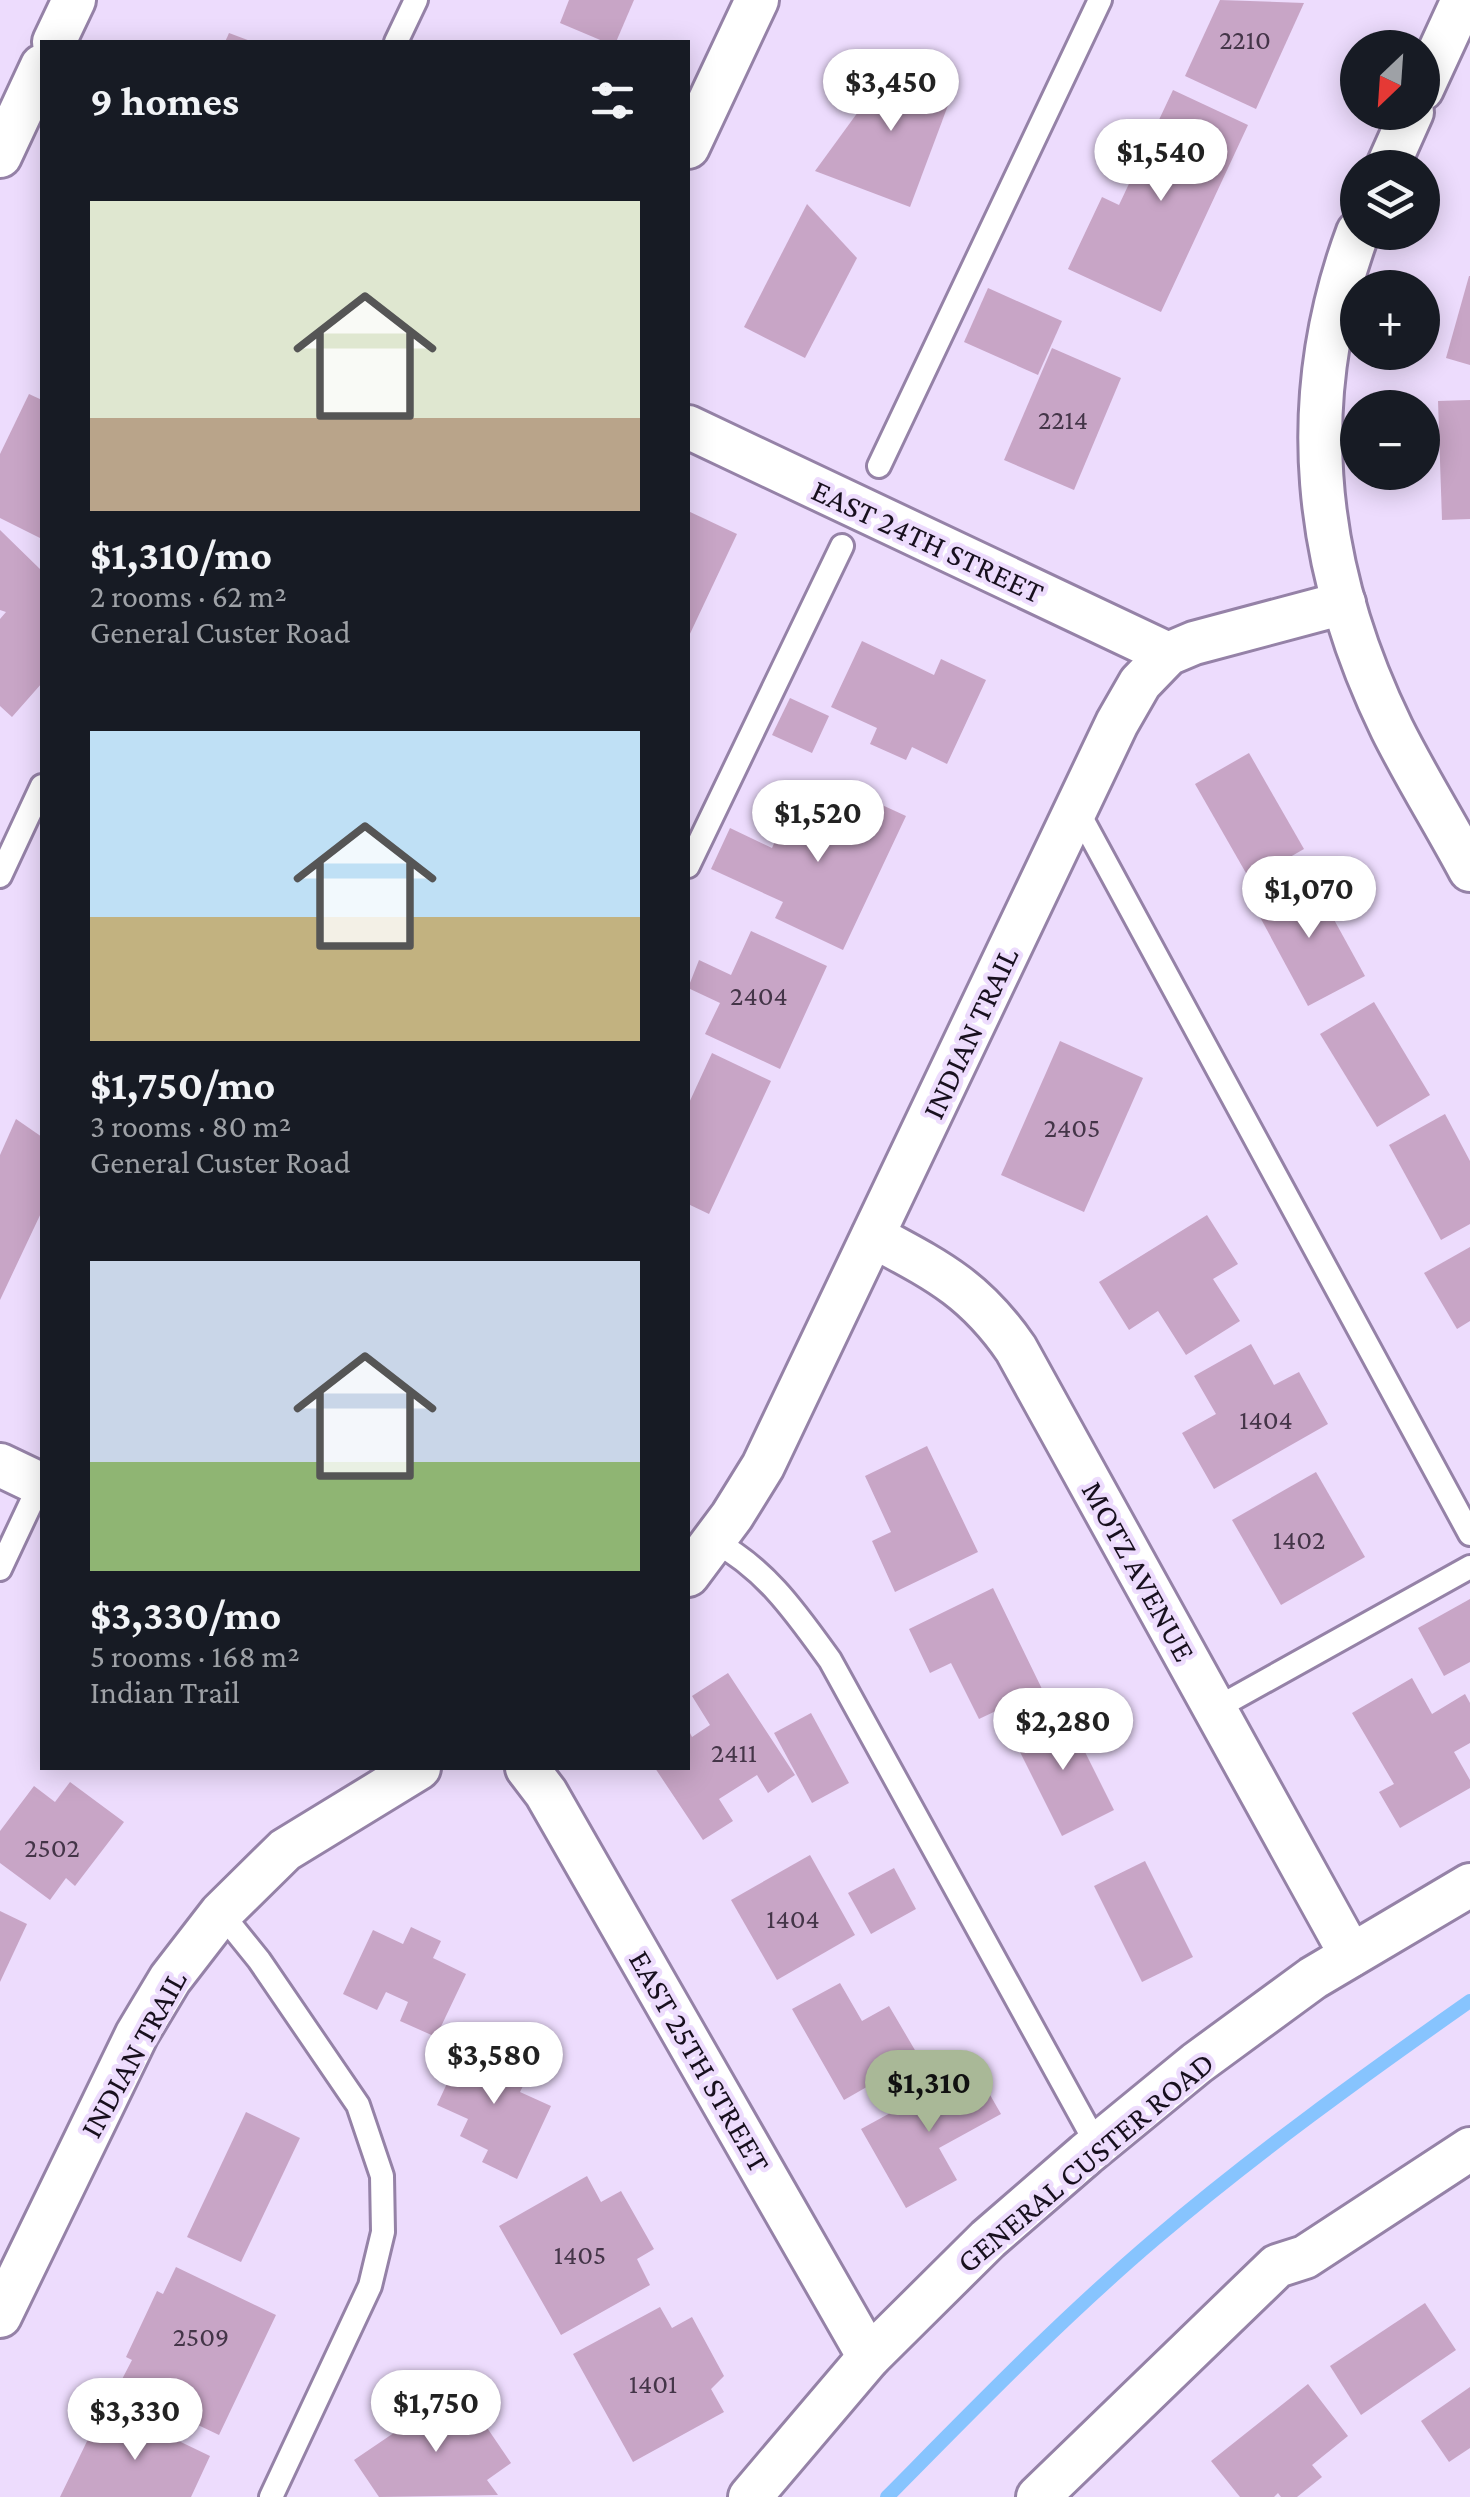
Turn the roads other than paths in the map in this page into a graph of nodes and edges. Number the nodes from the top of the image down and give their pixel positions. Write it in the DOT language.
graph roads {
  1 [pos="74,0"];
  2 [pos="416,0"];
  3 [pos="757,0"];
  4 [pos="1100,0"];
  5 [pos="1463,0"];
  6 [pos="55,40"];
  7 [pos="397,40"];
  8 [pos="1440,50"];
  9 [pos="40,70"];
  10 [pos="690,143"];
  11 [pos="0,156"];
  12 [pos="1352,250"];
  13 [pos="690,427"];
  14 [pos="879,466"];
  15 [pos="842,546"];
  16 [pos="1344,603"];
  17 [pos="1168,654"];
  18 [pos="40,790"];
  19 [pos="1076,808"];
  20 [pos="690,862"];
  21 [pos="1470,870"];
  22 [pos="0,876"];
  23 [pos="873,1236"];
  24 [pos="0,1465"];
  25 [pos="40,1485"];
  26 [pos="40,1487"];
  27 [pos="1470,1534"];
  28 [pos="714,1541"];
  29 [pos="1470,1567"];
  30 [pos="0,1570"];
  31 [pos="690,1571"];
  32 [pos="1215,1709"];
  33 [pos="416,1770"];
  34 [pos="529,1770"];
  35 [pos="1470,1886"];
  36 [pos="222,1914"];
  37 [pos="1351,1955"];
  38 [pos="1096,2145"];
  39 [pos="1465,2163"];
  40 [pos="0,2316"];
  41 [pos="869,2357"];
  42 [pos="271,2497"];
  43 [pos="750,2497"];
  44 [pos="1038,2497"];
  1 -- 6 [label="street"];
  2 -- 7 [label="lane"];
  3 -- 10 [label="street"];
  4 -- 14 [label="lane"];
  5 -- 8 [label="street"];
  9 -- 11 [label="street"];
  12 -- 16 [label="street"];
  13 -- 17 [label="street, EAST 24TH STREET"];
  15 -- 20 [label="lane"];
  16 -- 17 [label="street, INDIAN TRAIL"];
  16 -- 21 [label="street"];
  17 -- 19 [label="street, INDIAN TRAIL"];
  18 -- 22 [label="lane"];
  19 -- 23 [label="street, INDIAN TRAIL"];
  19 -- 27 [label="lane"];
  23 -- 28 [label="street, INDIAN TRAIL"];
  23 -- 32 [label="street, MOTZ AVENUE"];
  24 -- 25 [label="street"];
  26 -- 30 [label="lane"];
  28 -- 31 [label="street, INDIAN TRAIL"];
  28 -- 38 [label="lane"];
  29 -- 32 [label="lane"];
  32 -- 37 [label="street, MOTZ AVENUE"];
  33 -- 36 [label="street, INDIAN TRAIL"];
  34 -- 41 [label="street, EAST 25TH STREET"];
  35 -- 37 [label="street, GENERAL CUSTER ROAD"];
  36 -- 40 [label="street, INDIAN TRAIL"];
  36 -- 42 [label="lane"];
  37 -- 38 [label="street, GENERAL CUSTER ROAD"];
  38 -- 41 [label="street, GENERAL CUSTER ROAD"];
  39 -- 44 [label="street"];
  41 -- 43 [label="street, GENERAL CUSTER ROAD"];
}
